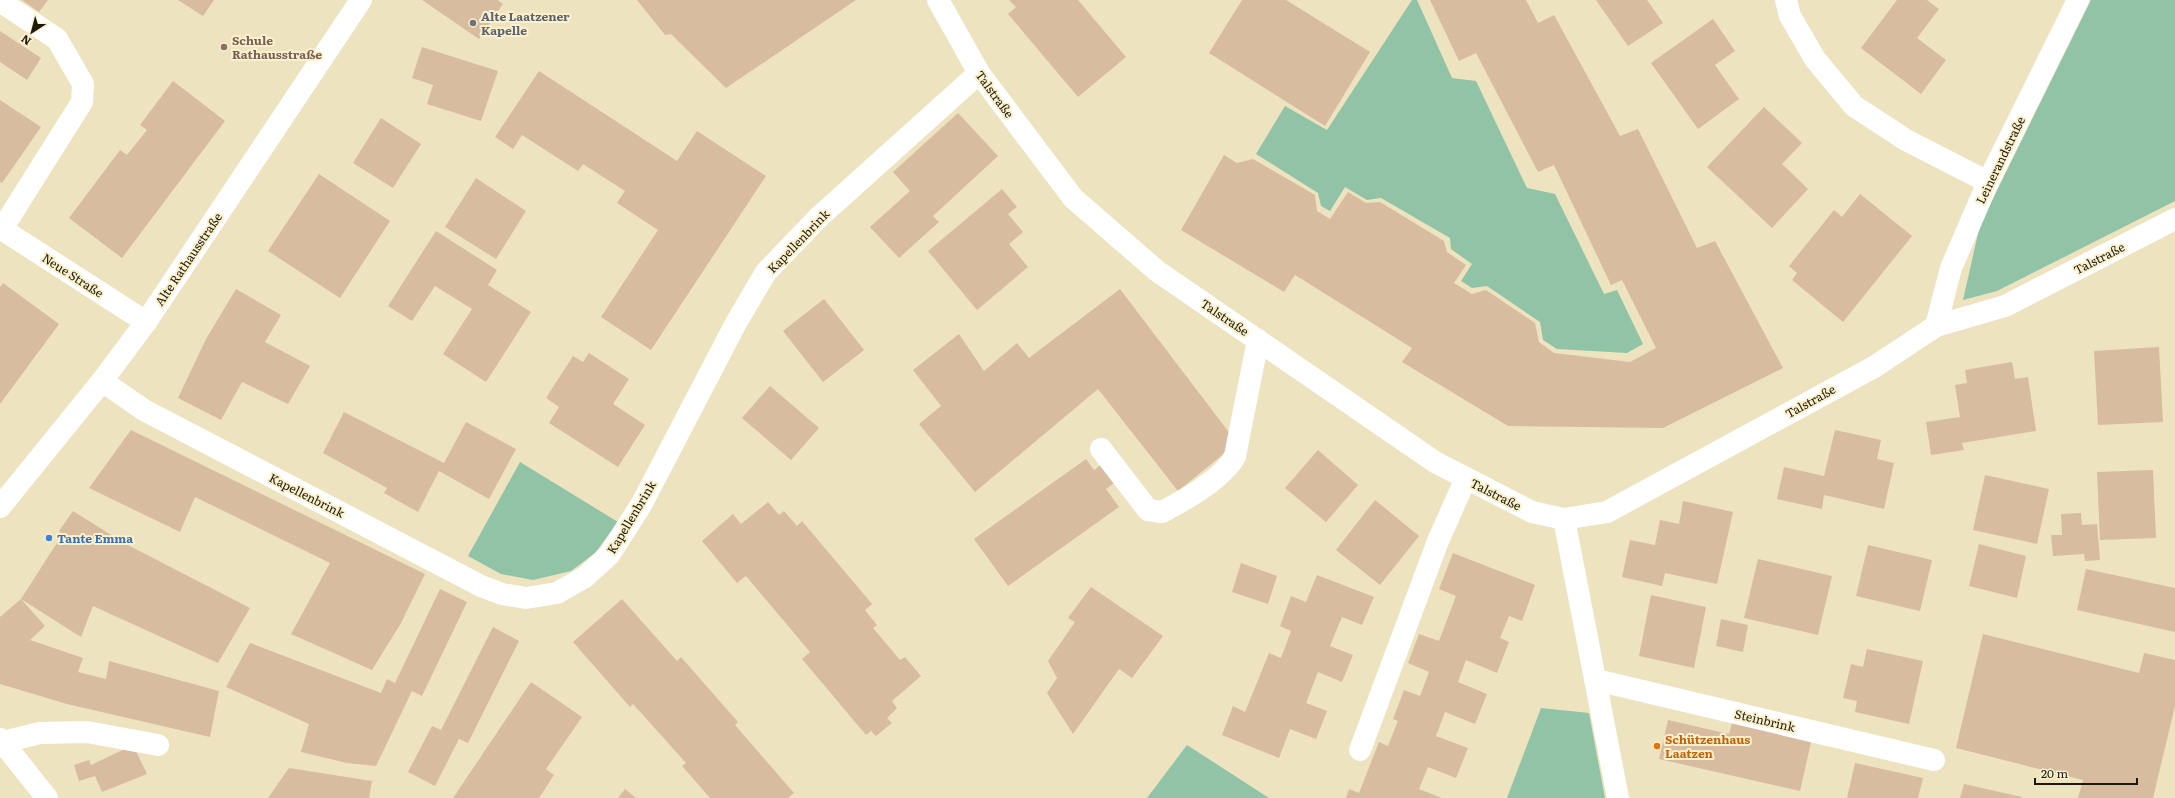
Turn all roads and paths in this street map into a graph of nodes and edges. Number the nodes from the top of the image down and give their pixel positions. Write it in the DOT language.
graph roads {
  1 [pos="361,0"];
  2 [pos="938,0"];
  3 [pos="1786,0"];
  4 [pos="2078,0"];
  5 [pos="0,1"];
  6 [pos="979,73"];
  7 [pos="1988,182"];
  8 [pos="2175,219"];
  9 [pos="1,228"];
  10 [pos="146,322"];
  11 [pos="1936,326"];
  12 [pos="1258,340"];
  13 [pos="102,381"];
  14 [pos="1100,449"];
  15 [pos="1466,478"];
  16 [pos="0,507"];
  17 [pos="1564,519"];
  18 [pos="1596,680"];
  19 [pos="1,741"];
  20 [pos="158,745"];
  21 [pos="1360,750"];
  22 [pos="1934,760"];
  23 [pos="46,798"];
  24 [pos="1618,798"];
  1 -- 10 [label="street, Alte Rathausstraße"];
  2 -- 6 [label="street, Talstraße"];
  3 -- 7 [label="street"];
  4 -- 7 [label="street, Leinerandstraße"];
  5 -- 9 [label="street"];
  6 -- 12 [label="street, Talstraße"];
  6 -- 13 [label="street, Kapellenbrink"];
  7 -- 11 [label="street, Leinerandstraße"];
  8 -- 11 [label="street, Talstraße"];
  9 -- 10 [label="street, Neue Straße"];
  10 -- 13 [label="street, Alte Rathausstraße"];
  11 -- 17 [label="street, Talstraße"];
  12 -- 14 [label="street"];
  12 -- 15 [label="street, Talstraße"];
  13 -- 16 [label="street, Alte Rathausstraße"];
  15 -- 17 [label="street, Talstraße"];
  15 -- 21 [label="street"];
  17 -- 18 [label="street"];
  18 -- 22 [label="street, Steinbrink"];
  18 -- 24 [label="street"];
  19 -- 20 [label="street"];
  19 -- 23 [label="street"];
}
